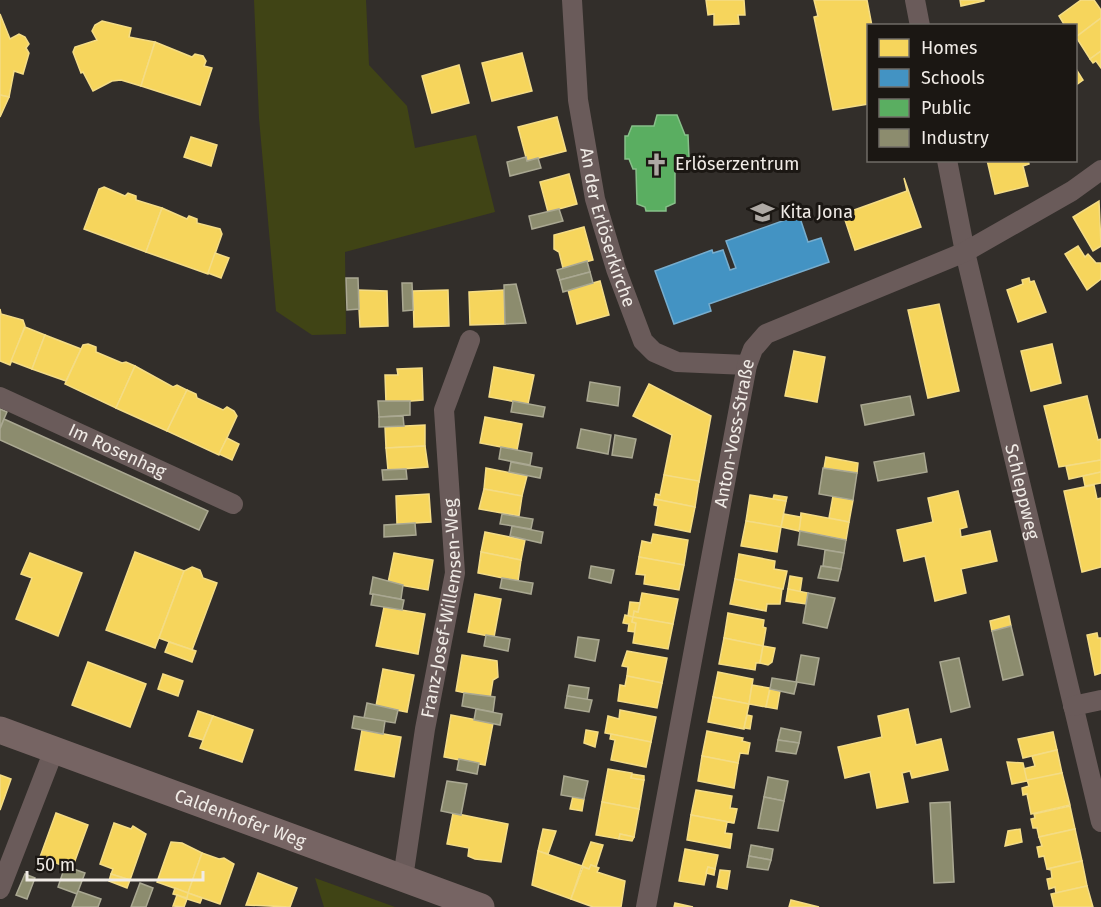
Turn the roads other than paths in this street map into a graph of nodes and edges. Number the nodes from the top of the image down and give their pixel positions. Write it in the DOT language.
graph roads {
  1 [pos="572,0"];
  2 [pos="915,0"];
  3 [pos="920,24"];
  4 [pos="947,162"];
  5 [pos="1101,170"];
  6 [pos="965,252"];
  7 [pos="470,340"];
  8 [pos="747,365"];
  9 [pos="0,398"];
  10 [pos="233,504"];
  11 [pos="1101,700"];
  12 [pos="1073,706"];
  13 [pos="0,730"];
  14 [pos="54,750"];
  15 [pos="1101,822"];
  16 [pos="403,878"];
  17 [pos="0,889"];
  18 [pos="481,907"];
  19 [pos="646,907"];
  1 -- 8 [label="street, An der Erlöserkirche"];
  2 -- 3 [label="street"];
  4 -- 6 [label="street, Schleppweg"];
  5 -- 6 [label="street, Anton-Voss-Straße"];
  6 -- 8 [label="street, Anton-Voss-Straße"];
  6 -- 12 [label="street, Schleppweg"];
  7 -- 16 [label="street, Franz-Josef-Willemsen-Weg"];
  8 -- 19 [label="street, Anton-Voss-Straße"];
  9 -- 10 [label="street, Im Rosenhag"];
  11 -- 12 [label="street"];
  12 -- 15 [label="street, Schleppweg"];
  13 -- 14 [label="street, Caldenhofer Weg"];
  14 -- 16 [label="street, Caldenhofer Weg"];
  14 -- 17 [label="street"];
  16 -- 18 [label="street, Caldenhofer Weg"];
}
